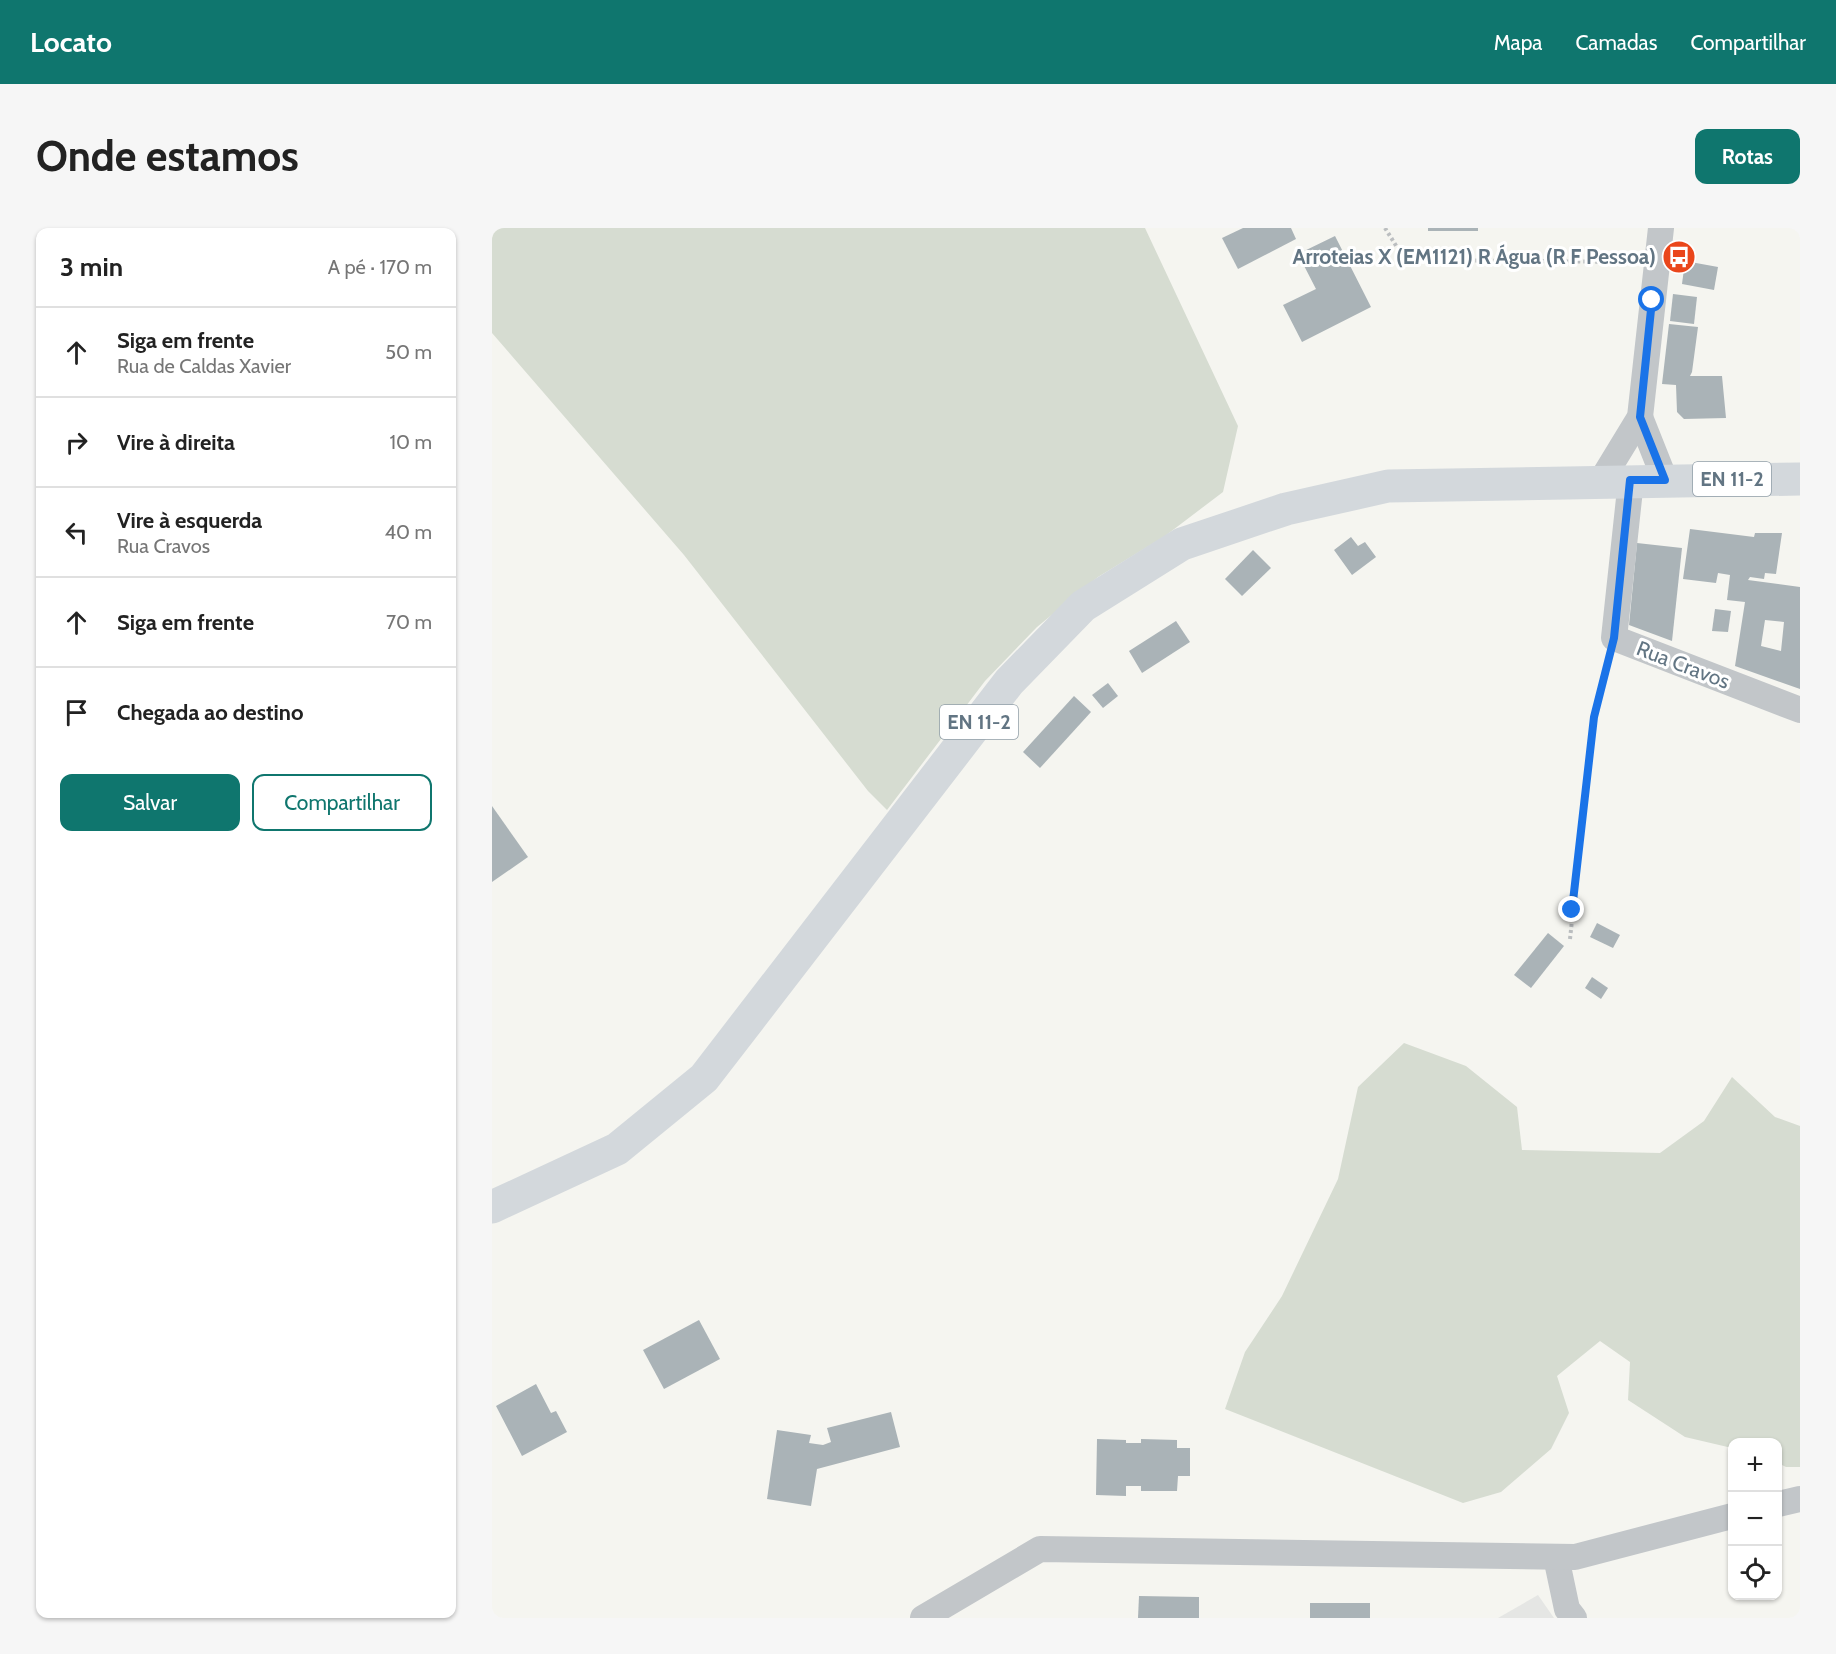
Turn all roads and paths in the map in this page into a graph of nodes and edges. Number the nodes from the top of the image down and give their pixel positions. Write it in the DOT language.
graph roads {
  1 [pos="1385,228"];
  2 [pos="1661,228"];
  3 [pos="1657,262"];
  4 [pos="1640,417"];
  5 [pos="1800,479"];
  6 [pos="1616,480"];
  7 [pos="1665,480"];
  8 [pos="1614,638"];
  9 [pos="1800,710"];
  10 [pos="1570,939"];
  11 [pos="492,1207"];
  12 [pos="1800,1499"];
  13 [pos="1782,1503"];
  14 [pos="1728,1517"];
  15 [pos="1556,1557"];
  16 [pos="923,1618"];
  17 [pos="1574,1618"];
  1 -- 3 [label="path"];
  2 -- 3 [label="street"];
  3 -- 4 [label="street"];
  4 -- 6 [label="street"];
  4 -- 7 [label="street"];
  5 -- 7 [label="main road, EN 11-2"];
  6 -- 7 [label="main road, EN 11-2"];
  6 -- 8 [label="street, Rua Cravos"];
  6 -- 11 [label="main road, EN 11-2"];
  8 -- 9 [label="street, Rua Cravos"];
  8 -- 10 [label="path"];
  12 -- 13 [label="street"];
  14 -- 15 [label="street"];
  15 -- 16 [label="street"];
  15 -- 17 [label="street"];
}
